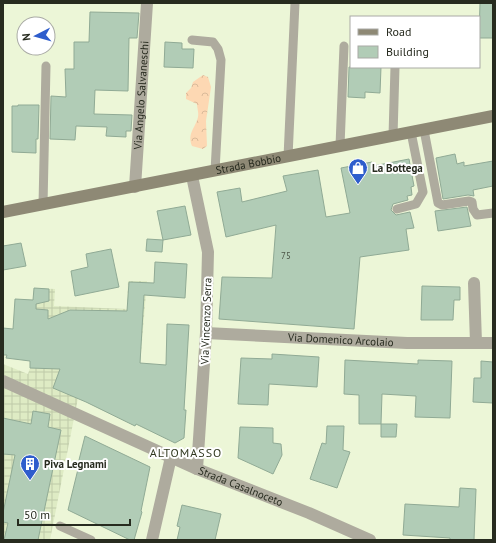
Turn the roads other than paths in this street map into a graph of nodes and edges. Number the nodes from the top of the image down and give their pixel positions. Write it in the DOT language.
graph roads {
  1 [pos="147,3"];
  2 [pos="295,3"];
  3 [pos="192,40"];
  4 [pos="344,46"];
  5 [pos="46,66"];
  6 [pos="395,68"];
  7 [pos="493,116"];
  8 [pos="424,130"];
  9 [pos="411,132"];
  10 [pos="393,136"];
  11 [pos="340,146"];
  12 [pos="288,156"];
  13 [pos="215,171"];
  14 [pos="192,176"];
  15 [pos="135,187"];
  16 [pos="43,204"];
  17 [pos="397,209"];
  18 [pos="3,212"];
  19 [pos="493,213"];
  20 [pos="474,283"];
  21 [pos="206,333"];
  22 [pos="476,343"];
  23 [pos="493,343"];
  24 [pos="3,381"];
  25 [pos="171,457"];
  26 [pos="197,469"];
  27 [pos="60,526"];
  28 [pos="91,540"];
  29 [pos="152,540"];
  30 [pos="370,540"];
  1 -- 15 [label="street, Via Angelo Salvaneschi"];
  2 -- 12 [label="lane"];
  3 -- 13 [label="lane"];
  4 -- 11 [label="lane"];
  5 -- 16 [label="lane"];
  6 -- 10 [label="lane"];
  7 -- 8 [label="main road, Strada Bobbio"];
  8 -- 9 [label="main road, Strada Bobbio"];
  8 -- 19 [label="lane"];
  9 -- 10 [label="main road, Strada Bobbio"];
  9 -- 17 [label="lane"];
  10 -- 11 [label="main road, Strada Bobbio"];
  11 -- 12 [label="main road, Strada Bobbio"];
  12 -- 13 [label="main road, Strada Bobbio"];
  13 -- 14 [label="main road, Strada Bobbio"];
  14 -- 15 [label="main road, Strada Bobbio"];
  14 -- 21 [label="street, Via Vincenzo Serra"];
  15 -- 16 [label="main road, Strada Bobbio"];
  16 -- 18 [label="main road, Strada Bobbio"];
  20 -- 22 [label="street"];
  21 -- 22 [label="street, Via Domenico Arcolaio"];
  21 -- 26 [label="street, Via Vincenzo Serra"];
  22 -- 23 [label="street, Via Domenico Arcolaio"];
  24 -- 25 [label="street, Strada Casalnoceto"];
  25 -- 26 [label="street, Strada Casalnoceto"];
  25 -- 29 [label="street"];
  26 -- 30 [label="street, Strada Casalnoceto"];
  27 -- 28 [label="lane"];
}
